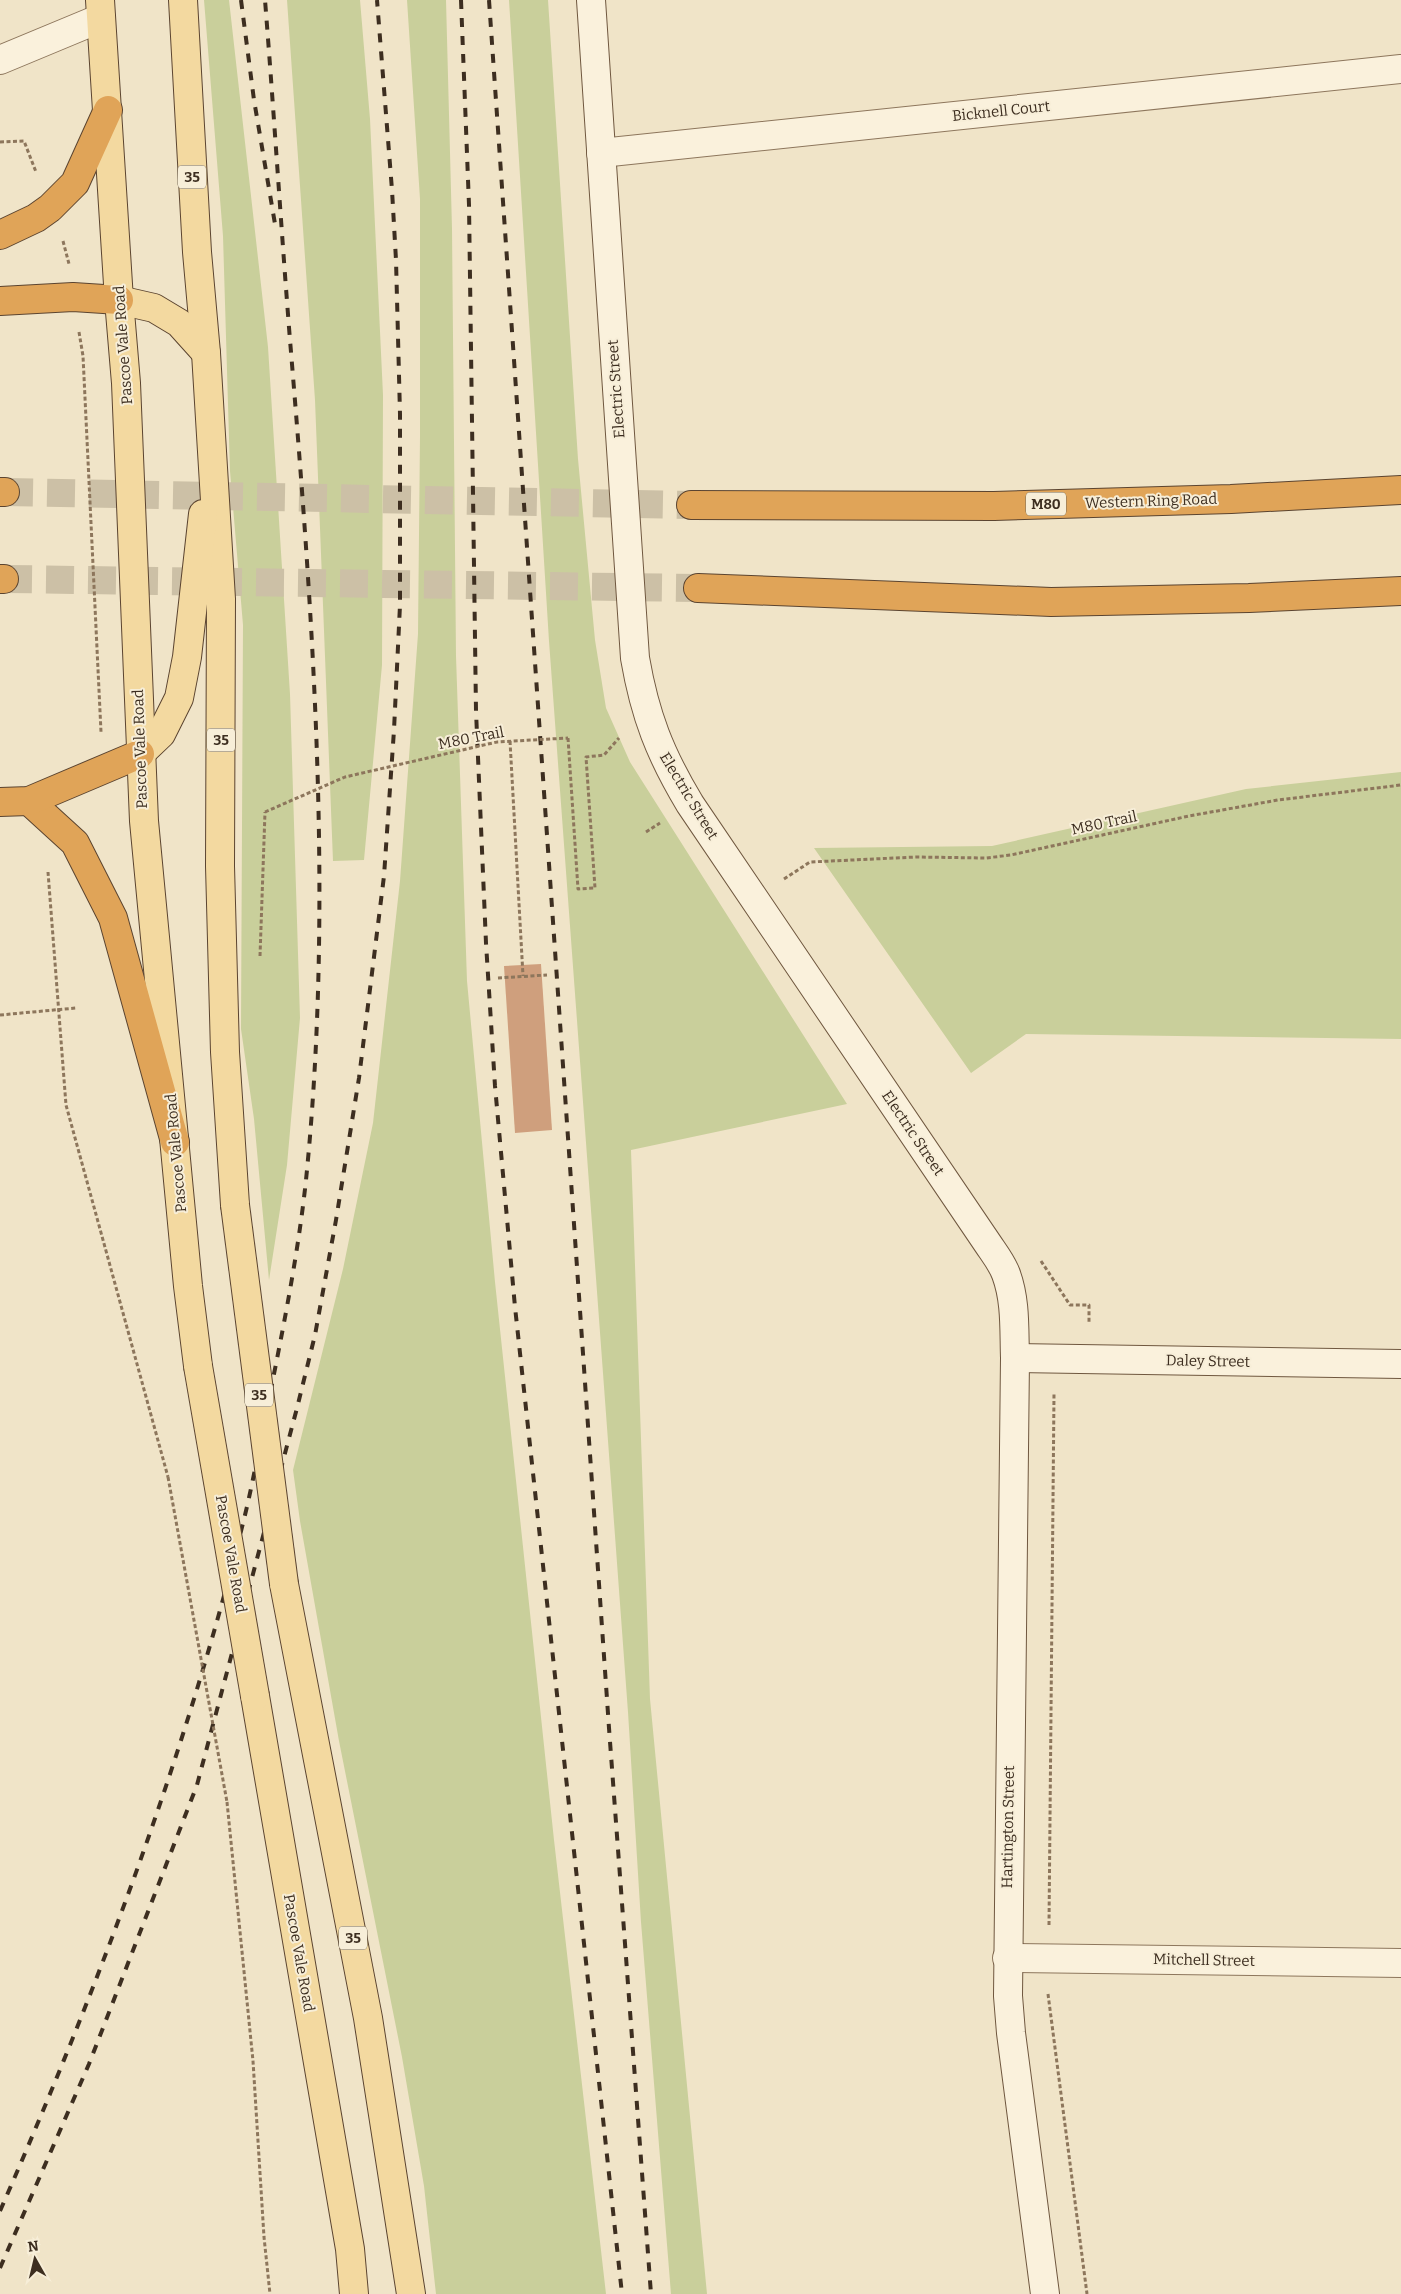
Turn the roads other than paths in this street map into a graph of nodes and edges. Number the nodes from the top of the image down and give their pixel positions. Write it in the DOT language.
graph roads {
  1 [pos="183,0"];
  2 [pos="591,0"];
  3 [pos="101,9"];
  4 [pos="0,60"];
  5 [pos="1401,69"];
  6 [pos="108,110"];
  7 [pos="601,153"];
  8 [pos="0,235"];
  9 [pos="119,300"];
  10 [pos="0,301"];
  11 [pos="206,353"];
  12 [pos="212,428"];
  13 [pos="1401,490"];
  14 [pos="691,505"];
  15 [pos="698,588"];
  16 [pos="1401,590"];
  17 [pos="140,754"];
  18 [pos="29,801"];
  19 [pos="0,802"];
  20 [pos="175,1142"];
  21 [pos="1015,1358"];
  22 [pos="1401,1364"];
  23 [pos="1007,1958"];
  24 [pos="1401,1963"];
  25 [pos="354,2294"];
  26 [pos="411,2294"];
  27 [pos="1046,2294"];
  1 -- 11 [label="main road, 35"];
  2 -- 7 [label="street, Electric Street"];
  3 -- 4 [label="street"];
  3 -- 6 [label="main road, Pascoe Vale Road"];
  5 -- 7 [label="street, Bicknell Court"];
  6 -- 8 [label="highway"];
  6 -- 9 [label="main road, Pascoe Vale Road"];
  7 -- 21 [label="street, Electric Street"];
  9 -- 10 [label="highway"];
  9 -- 11 [label="main road"];
  9 -- 17 [label="main road, Pascoe Vale Road"];
  11 -- 12 [label="main road, 35"];
  12 -- 17 [label="main road"];
  12 -- 26 [label="main road, 35, bridge"];
  13 -- 14 [label="highway, Western Ring Road / M80"];
  15 -- 16 [label="highway"];
  17 -- 18 [label="highway"];
  17 -- 20 [label="main road, Pascoe Vale Road"];
  18 -- 19 [label="highway"];
  18 -- 20 [label="highway"];
  20 -- 25 [label="main road, Pascoe Vale Road, bridge"];
  21 -- 22 [label="street, Daley Street"];
  21 -- 23 [label="street, Hartington Street"];
  23 -- 24 [label="street, Mitchell Street"];
  23 -- 27 [label="street, Hartington Street"];
}
